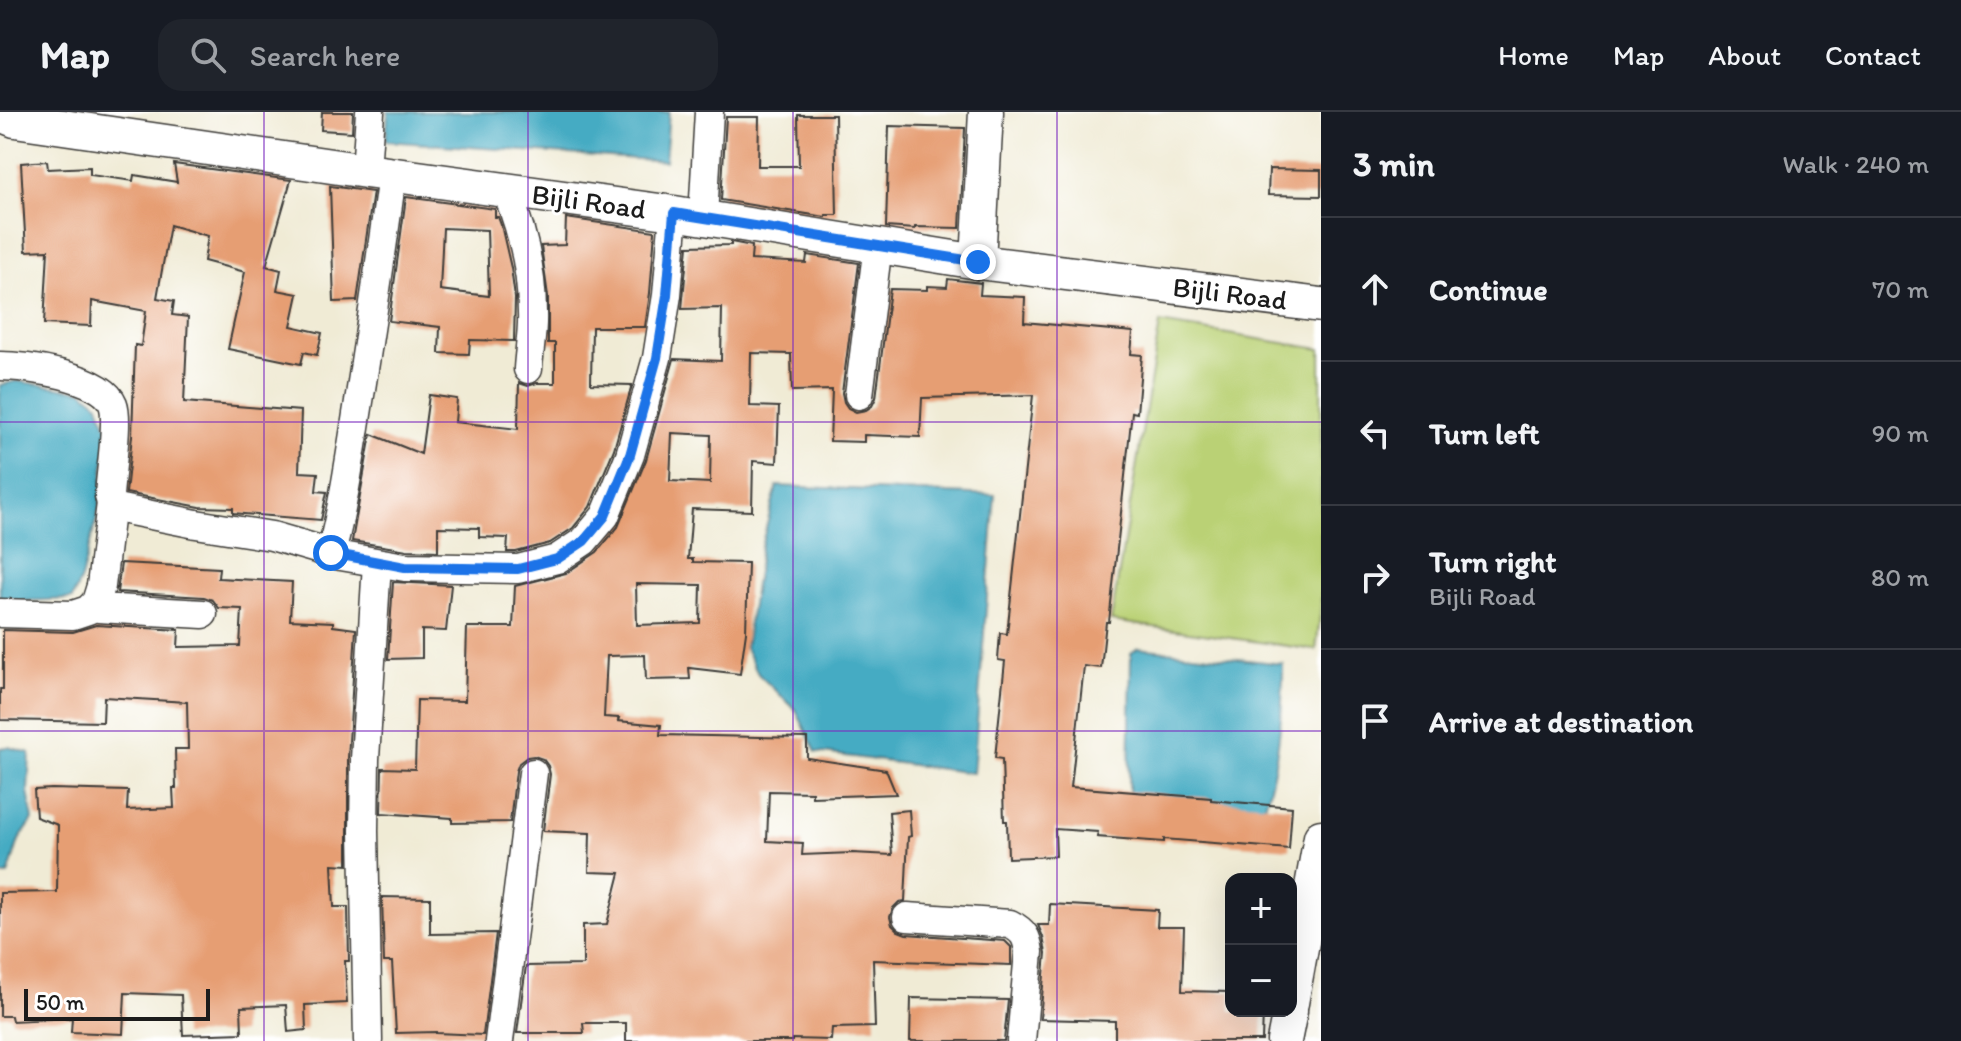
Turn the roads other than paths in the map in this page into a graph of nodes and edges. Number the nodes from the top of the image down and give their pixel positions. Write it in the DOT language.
graph roads {
  1 [pos="370,112"];
  2 [pos="709,112"];
  3 [pos="986,112"];
  4 [pos="10,115"];
  5 [pos="379,172"];
  6 [pos="506,190"];
  7 [pos="688,215"];
  8 [pos="878,245"];
  9 [pos="978,262"];
  10 [pos="1320,308"];
  11 [pos="0,366"];
  12 [pos="528,369"];
  13 [pos="859,395"];
  14 [pos="111,503"];
  15 [pos="331,553"];
  16 [pos="377,563"];
  17 [pos="96,602"];
  18 [pos="0,613"];
  19 [pos="203,614"];
  20 [pos="533,773"];
  21 [pos="1321,837"];
  22 [pos="907,917"];
  23 [pos="1297,970"];
  24 [pos="1289,1017"];
  25 [pos="368,1041"];
  26 [pos="499,1041"];
  27 [pos="1021,1041"];
  28 [pos="1284,1041"];
  1 -- 5 [label="street"];
  2 -- 7 [label="street"];
  3 -- 9 [label="street"];
  4 -- 5 [label="street, Bijli Road"];
  5 -- 6 [label="street, Bijli Road"];
  5 -- 15 [label="street"];
  6 -- 7 [label="street, Bijli Road"];
  6 -- 12 [label="street"];
  7 -- 8 [label="street, Bijli Road"];
  7 -- 16 [label="street"];
  8 -- 9 [label="street, Bijli Road"];
  8 -- 13 [label="street"];
  9 -- 10 [label="street, Bijli Road"];
  11 -- 14 [label="street"];
  14 -- 15 [label="street"];
  14 -- 17 [label="street"];
  15 -- 16 [label="street"];
  16 -- 25 [label="street"];
  17 -- 18 [label="street"];
  17 -- 19 [label="street"];
  20 -- 26 [label="street"];
  21 -- 23 [label="street"];
  22 -- 27 [label="street"];
  24 -- 28 [label="street"];
}
